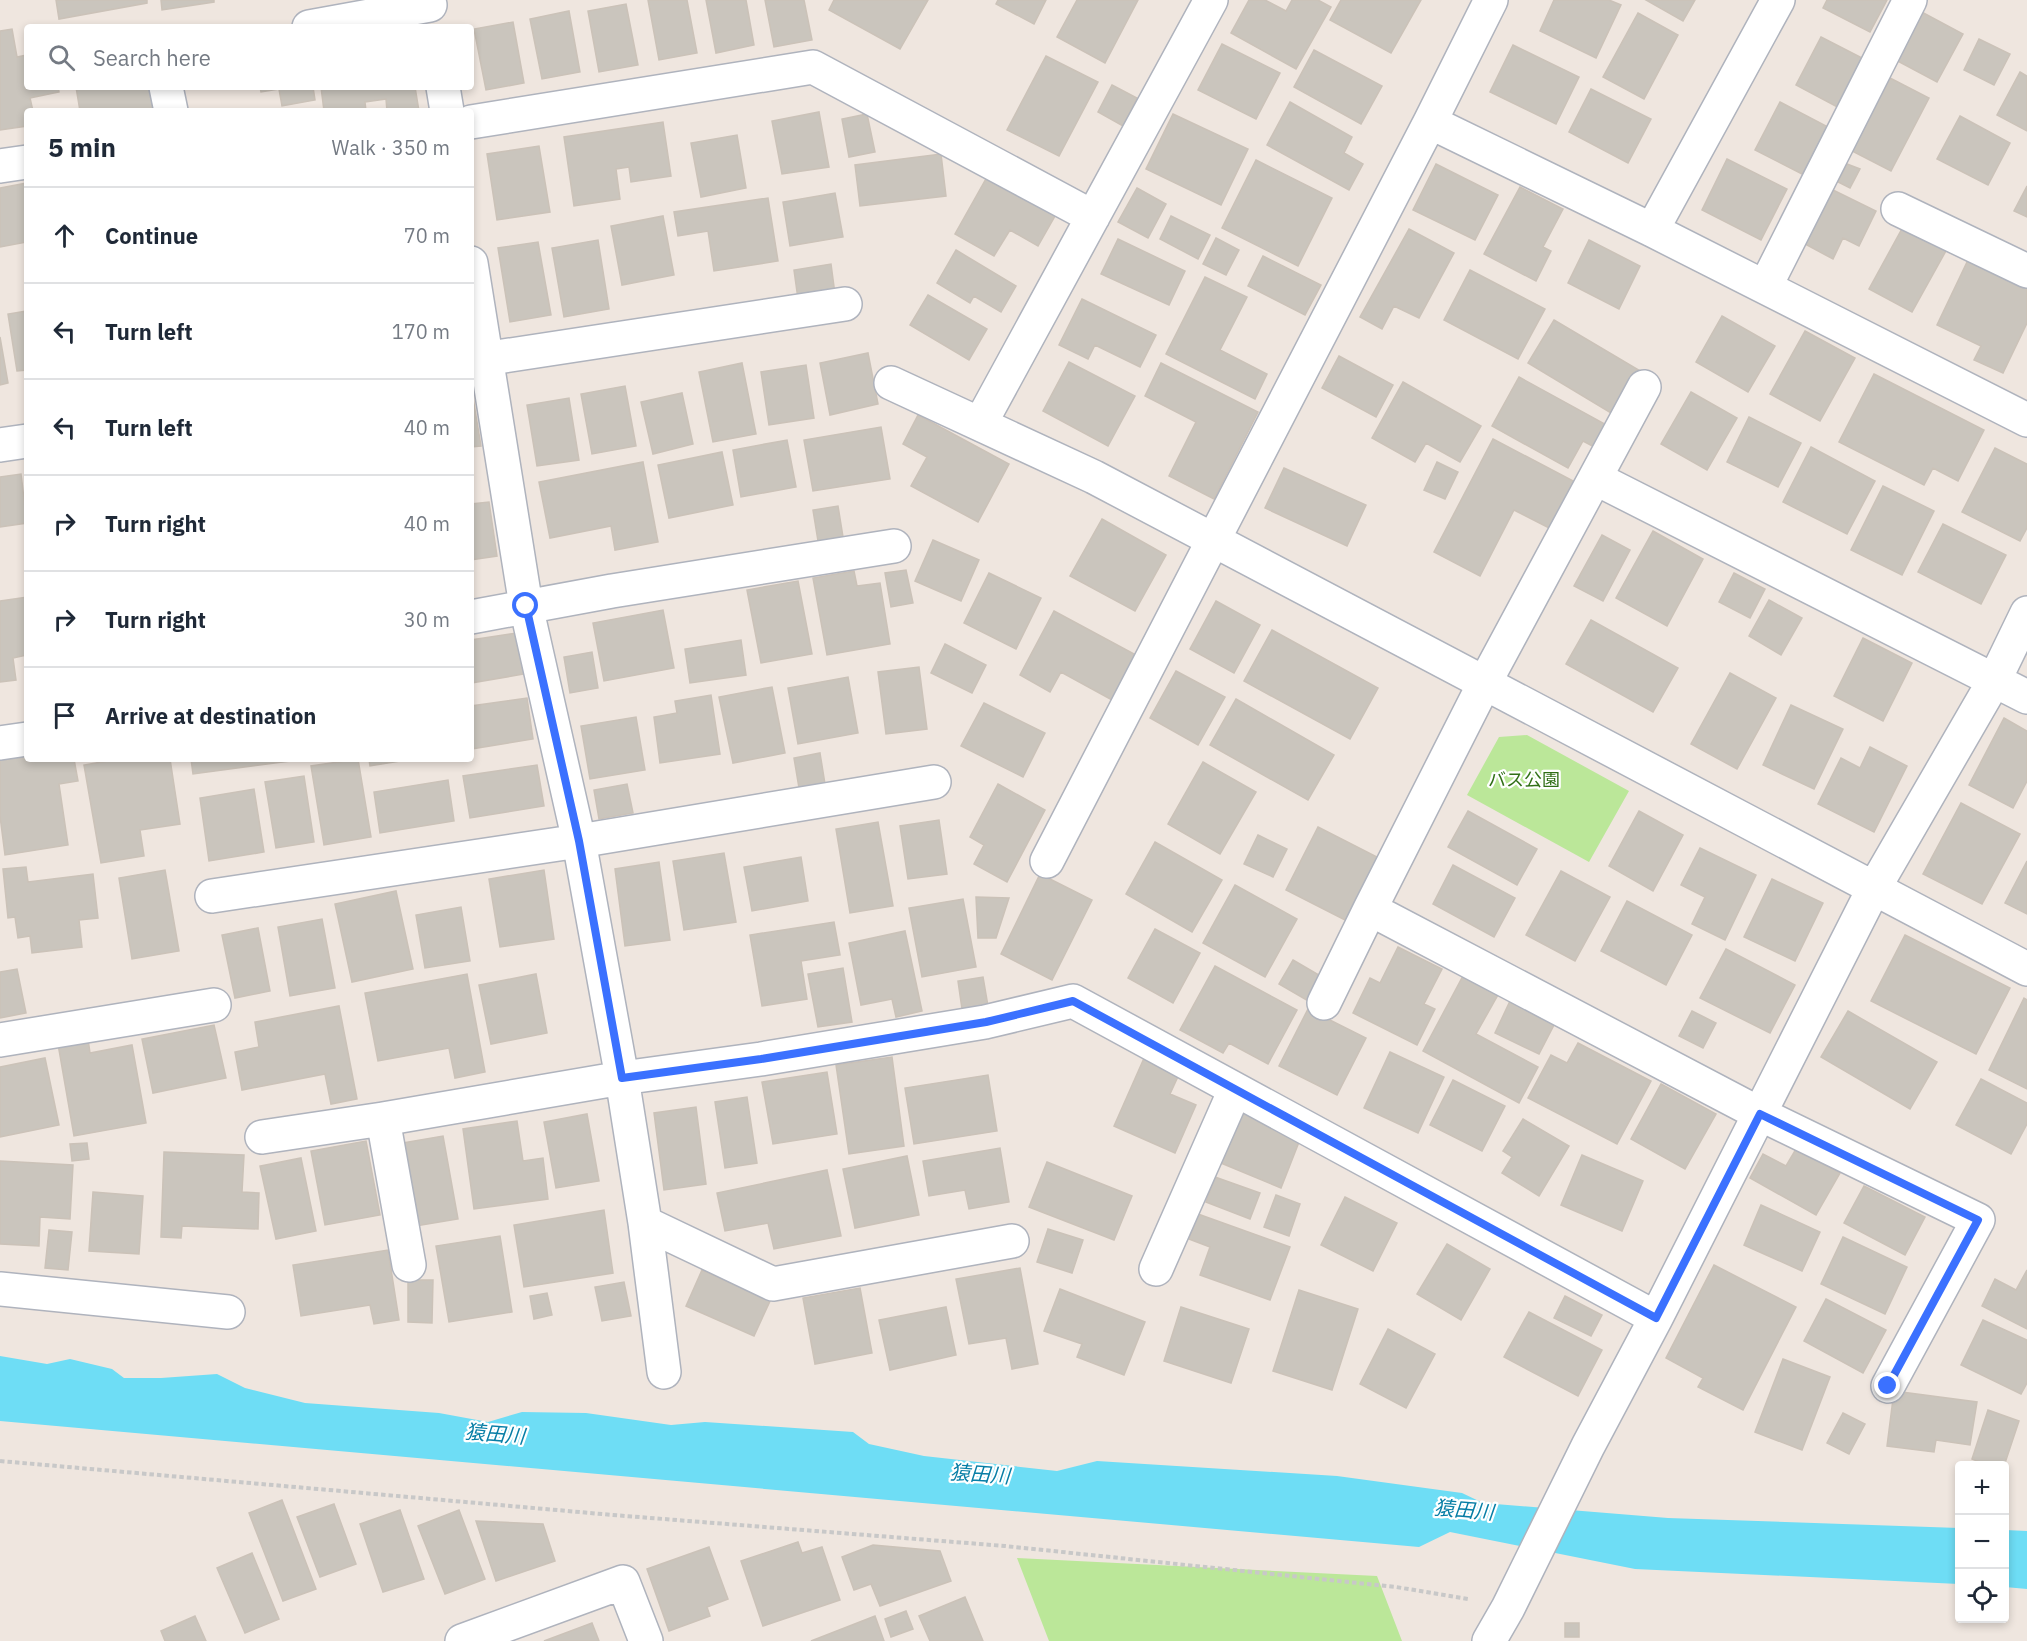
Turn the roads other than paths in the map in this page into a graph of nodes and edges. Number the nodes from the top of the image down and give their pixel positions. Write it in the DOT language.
graph roads {
  1 [pos="1491,0"];
  2 [pos="1778,0"];
  3 [pos="1910,0"];
  4 [pos="1206,2"];
  5 [pos="430,11"];
  6 [pos="332,24"];
  7 [pos="167,90"];
  8 [pos="444,90"];
  9 [pos="170,108"];
  10 [pos="446,108"];
  11 [pos="474,122"];
  12 [pos="1430,122"];
  13 [pos="24,162"];
  14 [pos="0,166"];
  15 [pos="1898,209"];
  16 [pos="1093,217"];
  17 [pos="1652,230"];
  18 [pos="2027,271"];
  19 [pos="1765,287"];
  20 [pos="474,299"];
  21 [pos="845,304"];
  22 [pos="479,360"];
  23 [pos="891,383"];
  24 [pos="1644,387"];
  25 [pos="2027,420"];
  26 [pos="980,424"];
  27 [pos="24,442"];
  28 [pos="0,446"];
  29 [pos="1595,478"];
  30 [pos="1212,540"];
  31 [pos="894,546"];
  32 [pos="526,606"];
  33 [pos="2027,614"];
  34 [pos="474,616"];
  35 [pos="1994,681"];
  36 [pos="1484,684"];
  37 [pos="2027,697"];
  38 [pos="24,739"];
  39 [pos="0,743"];
  40 [pos="934,782"];
  41 [pos="579,841"];
  42 [pos="1047,861"];
  43 [pos="1873,890"];
  44 [pos="212,896"];
  45 [pos="1370,909"];
  46 [pos="2027,969"];
  47 [pos="1324,1003"];
  48 [pos="214,1005"];
  49 [pos="0,1040"];
  50 [pos="622,1078"];
  51 [pos="1235,1090"];
  52 [pos="1760,1114"];
  53 [pos="383,1119"];
  54 [pos="262,1137"];
  55 [pos="645,1222"];
  56 [pos="1012,1241"];
  57 [pos="409,1265"];
  58 [pos="1156,1269"];
  59 [pos="0,1289"];
  60 [pos="228,1312"];
  61 [pos="1656,1318"];
  62 [pos="664,1372"];
  63 [pos="1888,1386"];
  64 [pos="462,1641"];
  65 [pos="646,1641"];
  66 [pos="1489,1641"];
  1 -- 12 [label="street"];
  2 -- 17 [label="street"];
  3 -- 19 [label="street"];
  4 -- 16 [label="street"];
  5 -- 6 [label="street"];
  7 -- 9 [label="street"];
  8 -- 10 [label="street"];
  11 -- 16 [label="street"];
  12 -- 17 [label="street"];
  12 -- 30 [label="street"];
  13 -- 14 [label="street"];
  15 -- 18 [label="street"];
  16 -- 26 [label="street"];
  17 -- 19 [label="street"];
  19 -- 25 [label="street"];
  20 -- 22 [label="street"];
  21 -- 22 [label="street"];
  22 -- 32 [label="street"];
  23 -- 26 [label="street"];
  24 -- 29 [label="street"];
  26 -- 30 [label="street"];
  27 -- 28 [label="street"];
  29 -- 35 [label="street"];
  29 -- 36 [label="street"];
  30 -- 36 [label="street"];
  30 -- 42 [label="street"];
  31 -- 32 [label="street"];
  32 -- 34 [label="street"];
  32 -- 41 [label="street"];
  33 -- 35 [label="street"];
  35 -- 37 [label="street"];
  35 -- 43 [label="street"];
  36 -- 43 [label="street"];
  36 -- 45 [label="street"];
  38 -- 39 [label="street"];
  40 -- 41 [label="street"];
  41 -- 44 [label="street"];
  41 -- 50 [label="street"];
  43 -- 46 [label="street"];
  43 -- 52 [label="street"];
  45 -- 47 [label="street"];
  45 -- 52 [label="street"];
  48 -- 49 [label="street"];
  50 -- 51 [label="street"];
  50 -- 53 [label="street"];
  50 -- 55 [label="street"];
  51 -- 58 [label="street"];
  51 -- 61 [label="street"];
  52 -- 61 [label="street"];
  52 -- 63 [label="street"];
  53 -- 54 [label="street"];
  53 -- 57 [label="street"];
  55 -- 56 [label="street"];
  55 -- 62 [label="street"];
  59 -- 60 [label="street"];
  61 -- 66 [label="street"];
  64 -- 65 [label="street"];
}
